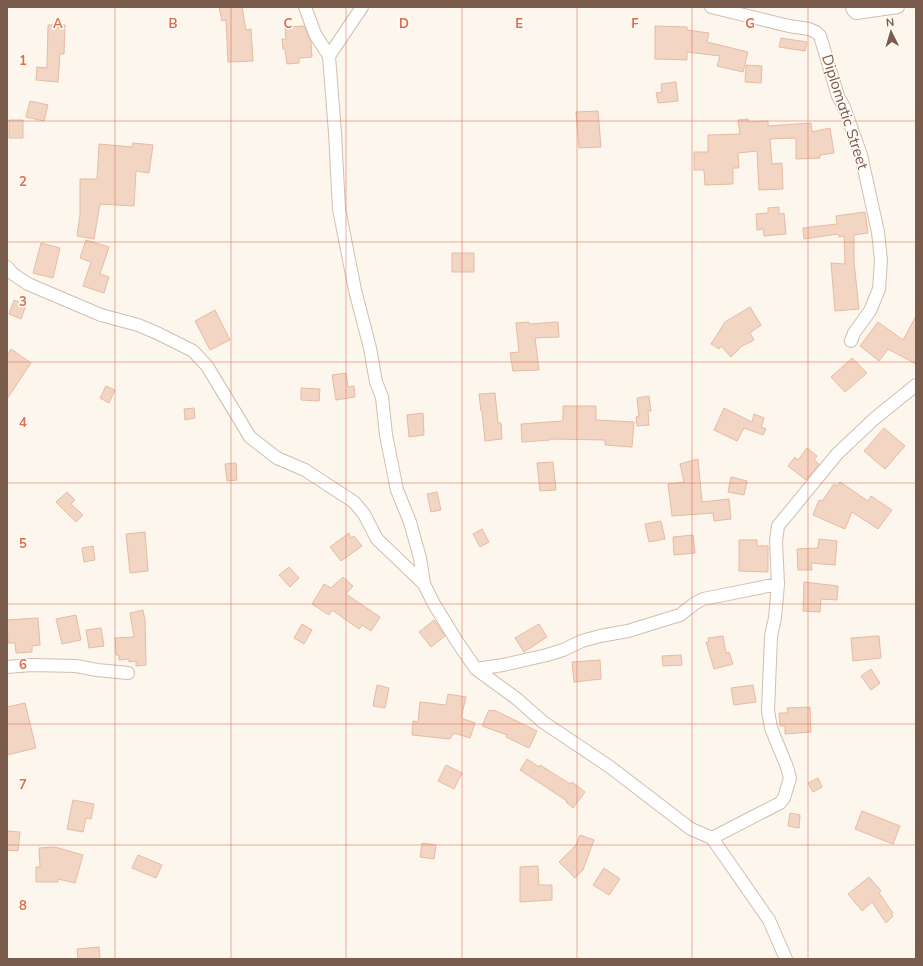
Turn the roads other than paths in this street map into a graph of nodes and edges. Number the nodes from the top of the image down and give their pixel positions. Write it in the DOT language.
graph roads {
  1 [pos="305,7"];
  2 [pos="362,7"];
  3 [pos="711,7"];
  4 [pos="852,7"];
  5 [pos="898,7"];
  6 [pos="329,56"];
  7 [pos="7,266"];
  8 [pos="851,341"];
  9 [pos="916,385"];
  10 [pos="424,584"];
  11 [pos="778,584"];
  12 [pos="7,668"];
  13 [pos="476,669"];
  14 [pos="128,673"];
  15 [pos="712,838"];
  16 [pos="786,959"];
  1 -- 6 [label="street"];
  2 -- 6 [label="street"];
  3 -- 8 [label="street, Diplomatic Street"];
  4 -- 5 [label="street"];
  6 -- 10 [label="street"];
  7 -- 10 [label="street"];
  9 -- 11 [label="street"];
  10 -- 13 [label="street"];
  11 -- 13 [label="street"];
  11 -- 15 [label="street"];
  12 -- 14 [label="street"];
  13 -- 15 [label="street"];
  15 -- 16 [label="street"];
}
